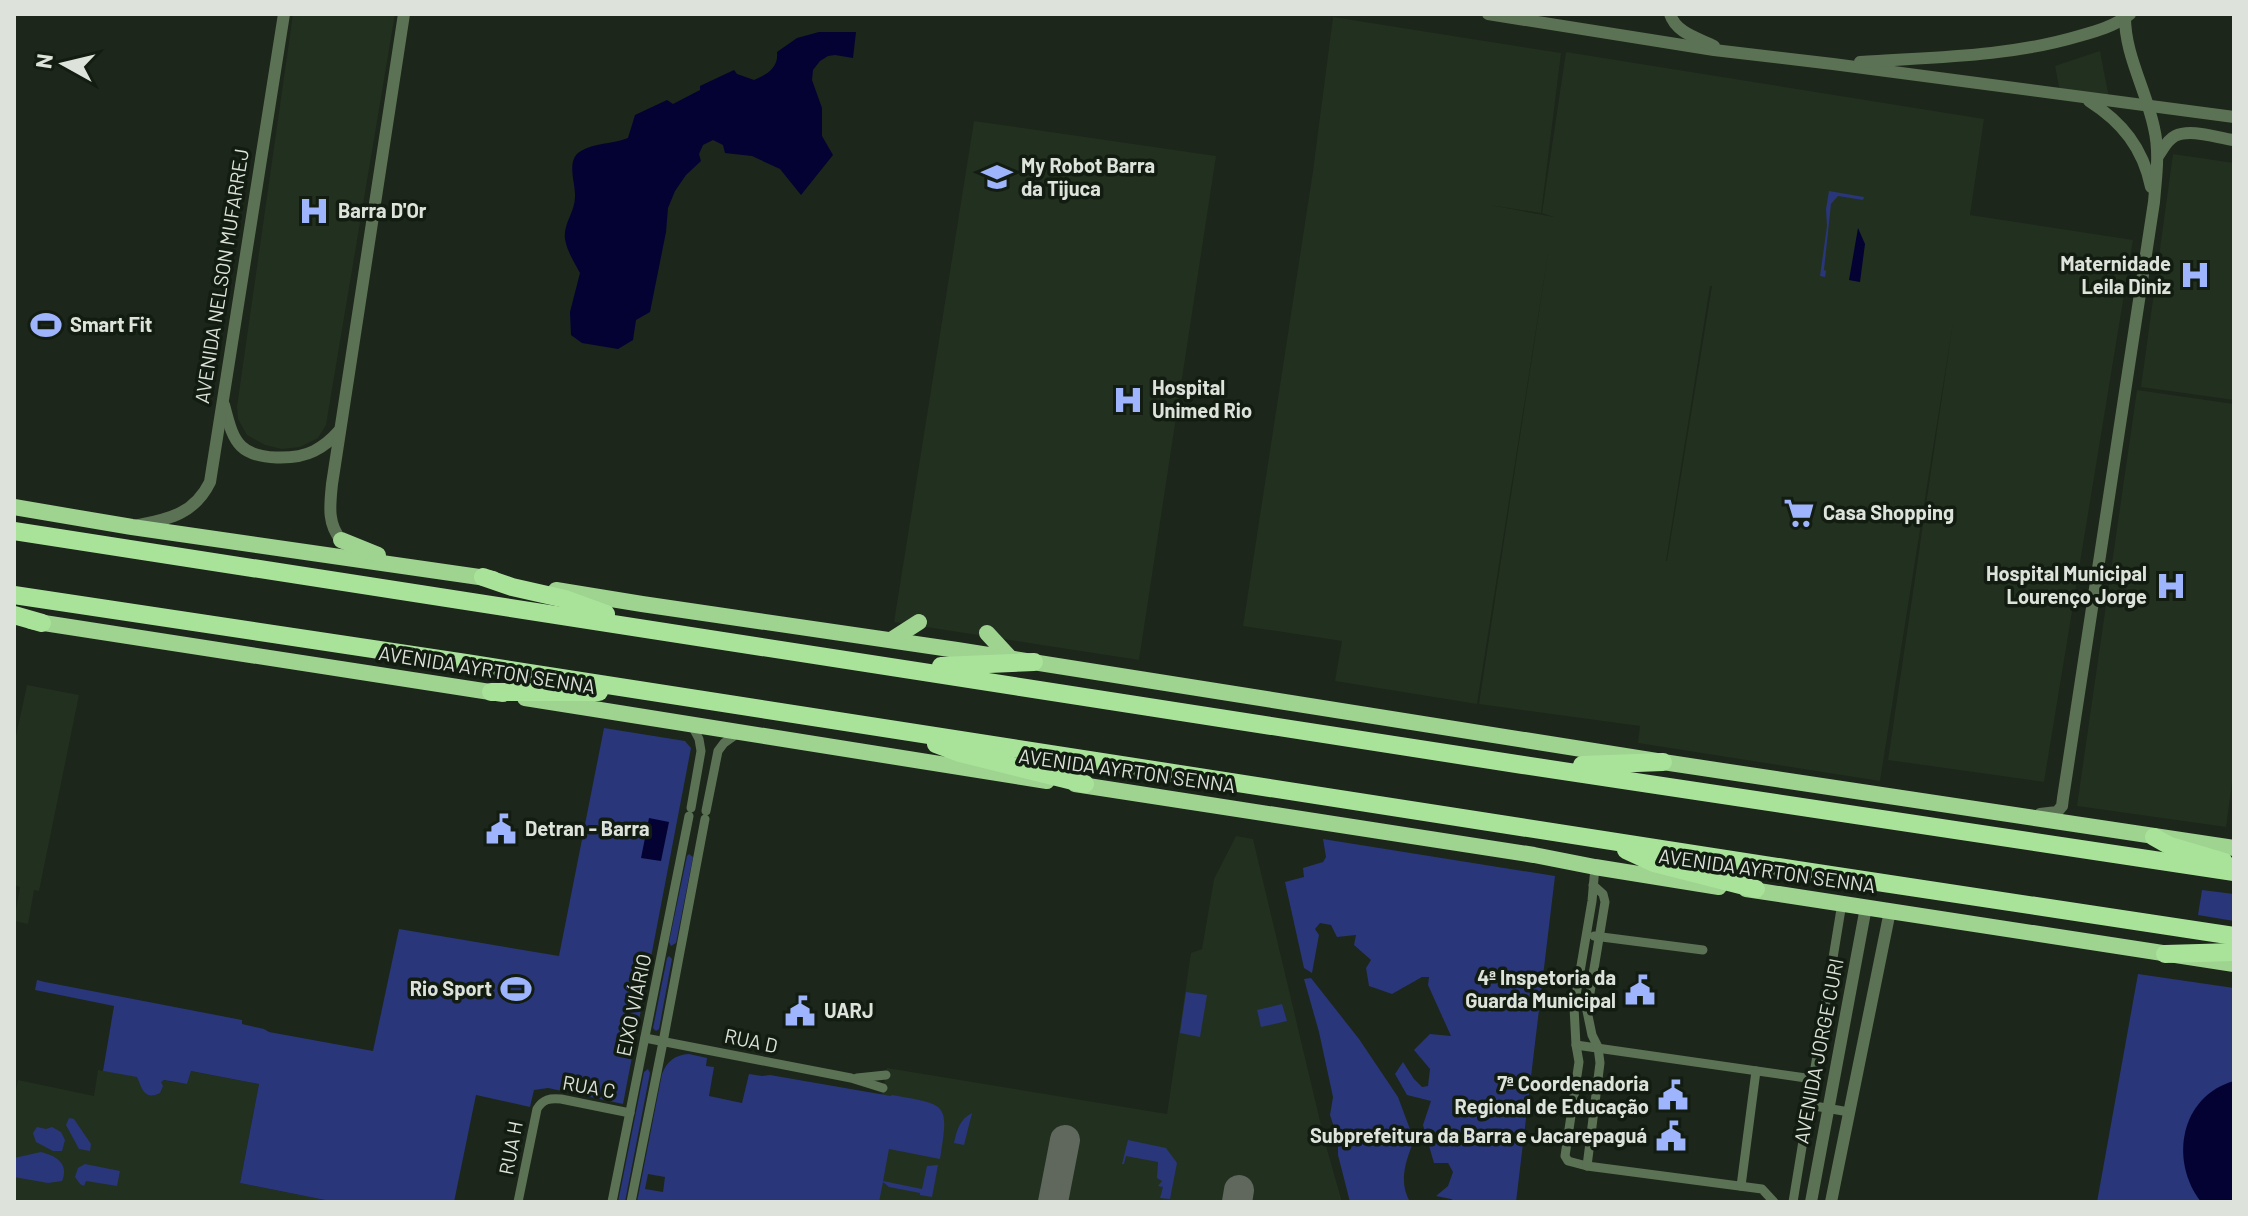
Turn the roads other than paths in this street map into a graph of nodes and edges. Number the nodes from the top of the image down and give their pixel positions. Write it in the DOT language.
graph roads {
  1 [pos="284,14"];
  2 [pos="404,14"];
  3 [pos="1488,14"];
  4 [pos="1670,14"];
  5 [pos="2126,15"];
  6 [pos="1723,51"];
  7 [pos="1833,64"];
  8 [pos="2082,97"];
  9 [pos="2148,107"];
  10 [pos="2234,117"];
  11 [pos="2234,140"];
  12 [pos="2158,156"];
  13 [pos="2154,202"];
  14 [pos="223,402"];
  15 [pos="339,431"];
  16 [pos="14,507"];
  17 [pos="132,527"];
  18 [pos="14,531"];
  19 [pos="341,540"];
  20 [pos="401,565"];
  21 [pos="483,577"];
  22 [pos="14,595"];
  23 [pos="14,617"];
  24 [pos="919,622"];
  25 [pos="42,623"];
  26 [pos="642,628"];
  27 [pos="987,633"];
  28 [pos="891,640"];
  29 [pos="1011,659"];
  30 [pos="1034,662"];
  31 [pos="900,668"];
  32 [pos="650,691"];
  33 [pos="491,692"];
  34 [pos="691,724"];
  35 [pos="740,732"];
  36 [pos="920,734"];
  37 [pos="701,758"];
  38 [pos="715,760"];
  39 [pos="1663,762"];
  40 [pos="1523,765"];
  41 [pos="1085,784"];
  42 [pos="2012,815"];
  43 [pos="2154,837"];
  44 [pos="1602,840"];
  45 [pos="2234,848"];
  46 [pos="2234,865"];
  47 [pos="1595,867"];
  48 [pos="2234,872"];
  49 [pos="1593,885"];
  50 [pos="1756,889"];
  51 [pos="1842,903"];
  52 [pos="1866,907"];
  53 [pos="1890,911"];
  54 [pos="1587,935"];
  55 [pos="2234,936"];
  56 [pos="1600,937"];
  57 [pos="1703,950"];
  58 [pos="2234,952"];
  59 [pos="2165,954"];
  60 [pos="2234,964"];
  61 [pos="645,1038"];
  62 [pos="663,1042"];
  63 [pos="1576,1045"];
  64 [pos="1598,1047"];
  65 [pos="640,1061"];
  66 [pos="659,1065"];
  67 [pos="1756,1071"];
  68 [pos="886,1075"];
  69 [pos="851,1078"];
  70 [pos="1813,1079"];
  71 [pos="883,1088"];
  72 [pos="542,1102"];
  73 [pos="1809,1105"];
  74 [pos="1829,1108"];
  75 [pos="1849,1112"];
  76 [pos="630,1113"];
  77 [pos="1587,1166"];
  78 [pos="1741,1186"];
  79 [pos="518,1202"];
  80 [pos="612,1202"];
  81 [pos="631,1202"];
  82 [pos="1774,1202"];
  83 [pos="1793,1202"];
  84 [pos="1811,1202"];
  85 [pos="1831,1202"];
  1 -- 14 [label="street, AVENIDA NELSON MUFARREJ"];
  2 -- 15 [label="street"];
  3 -- 6 [label="street"];
  4 -- 6 [label="street"];
  5 -- 7 [label="street"];
  5 -- 9 [label="street"];
  6 -- 7 [label="street"];
  7 -- 8 [label="street"];
  8 -- 9 [label="street"];
  8 -- 13 [label="street"];
  9 -- 10 [label="street"];
  9 -- 12 [label="street"];
  11 -- 12 [label="street"];
  12 -- 13 [label="street"];
  13 -- 42 [label="street"];
  14 -- 15 [label="street"];
  14 -- 17 [label="street, AVENIDA NELSON MUFARREJ"];
  15 -- 19 [label="street"];
  16 -- 17 [label="highway"];
  17 -- 20 [label="highway"];
  18 -- 26 [label="highway"];
  19 -- 20 [label="highway"];
  20 -- 21 [label="highway"];
  21 -- 26 [label="highway"];
  21 -- 28 [label="highway"];
  22 -- 32 [label="highway, AVENIDA AYRTON SENNA"];
  23 -- 25 [label="highway"];
  24 -- 28 [label="highway"];
  25 -- 33 [label="highway, AVENIDA AYRTON SENNA"];
  26 -- 31 [label="highway"];
  27 -- 29 [label="highway"];
  28 -- 29 [label="highway"];
  29 -- 30 [label="highway"];
  30 -- 31 [label="highway"];
  30 -- 39 [label="highway"];
  31 -- 40 [label="highway"];
  32 -- 33 [label="highway"];
  32 -- 36 [label="highway, AVENIDA AYRTON SENNA"];
  33 -- 34 [label="highway, AVENIDA AYRTON SENNA"];
  34 -- 35 [label="highway, AVENIDA AYRTON SENNA"];
  34 -- 37 [label="street, EIXO VIÁRIO"];
  35 -- 38 [label="street"];
  35 -- 41 [label="highway, AVENIDA AYRTON SENNA"];
  36 -- 41 [label="highway"];
  36 -- 44 [label="highway, AVENIDA AYRTON SENNA"];
  37 -- 38 [label="street"];
  37 -- 61 [label="street, EIXO VIÁRIO"];
  38 -- 62 [label="street, EIXO VIÁRIO"];
  39 -- 40 [label="highway"];
  39 -- 42 [label="highway"];
  40 -- 48 [label="highway"];
  41 -- 47 [label="highway, AVENIDA AYRTON SENNA"];
  42 -- 43 [label="highway"];
  43 -- 45 [label="highway"];
  43 -- 46 [label="highway"];
  44 -- 50 [label="highway"];
  44 -- 55 [label="highway, AVENIDA AYRTON SENNA"];
  47 -- 49 [label="street"];
  47 -- 50 [label="highway, AVENIDA AYRTON SENNA"];
  49 -- 54 [label="street"];
  49 -- 56 [label="street"];
  50 -- 51 [label="highway, AVENIDA AYRTON SENNA"];
  51 -- 52 [label="highway, AVENIDA AYRTON SENNA"];
  51 -- 70 [label="street"];
  52 -- 53 [label="highway, AVENIDA AYRTON SENNA"];
  52 -- 74 [label="street, AVENIDA JORGE CURI"];
  53 -- 59 [label="highway, AVENIDA AYRTON SENNA"];
  53 -- 75 [label="street, AVENIDA JORGE CURI"];
  54 -- 56 [label="street"];
  54 -- 63 [label="street"];
  56 -- 57 [label="street"];
  56 -- 64 [label="street"];
  58 -- 59 [label="highway"];
  59 -- 60 [label="highway, AVENIDA AYRTON SENNA"];
  61 -- 62 [label="street, RUA D"];
  61 -- 65 [label="street, EIXO VIÁRIO"];
  62 -- 66 [label="street, EIXO VIÁRIO"];
  62 -- 69 [label="street, RUA D"];
  63 -- 64 [label="street"];
  63 -- 77 [label="street"];
  64 -- 67 [label="street"];
  64 -- 77 [label="street"];
  65 -- 66 [label="street"];
  65 -- 76 [label="street, EIXO VIÁRIO"];
  66 -- 81 [label="street, EIXO VIÁRIO"];
  67 -- 70 [label="street"];
  67 -- 78 [label="street"];
  68 -- 69 [label="street, RUA D"];
  69 -- 71 [label="street, RUA D"];
  70 -- 73 [label="street"];
  72 -- 76 [label="street, RUA C"];
  72 -- 79 [label="street, RUA H"];
  73 -- 74 [label="street"];
  73 -- 83 [label="street"];
  74 -- 75 [label="street"];
  74 -- 84 [label="street, AVENIDA JORGE CURI"];
  75 -- 85 [label="street, AVENIDA JORGE CURI"];
  76 -- 80 [label="street, EIXO VIÁRIO"];
  77 -- 78 [label="street"];
  78 -- 82 [label="street"];
}
